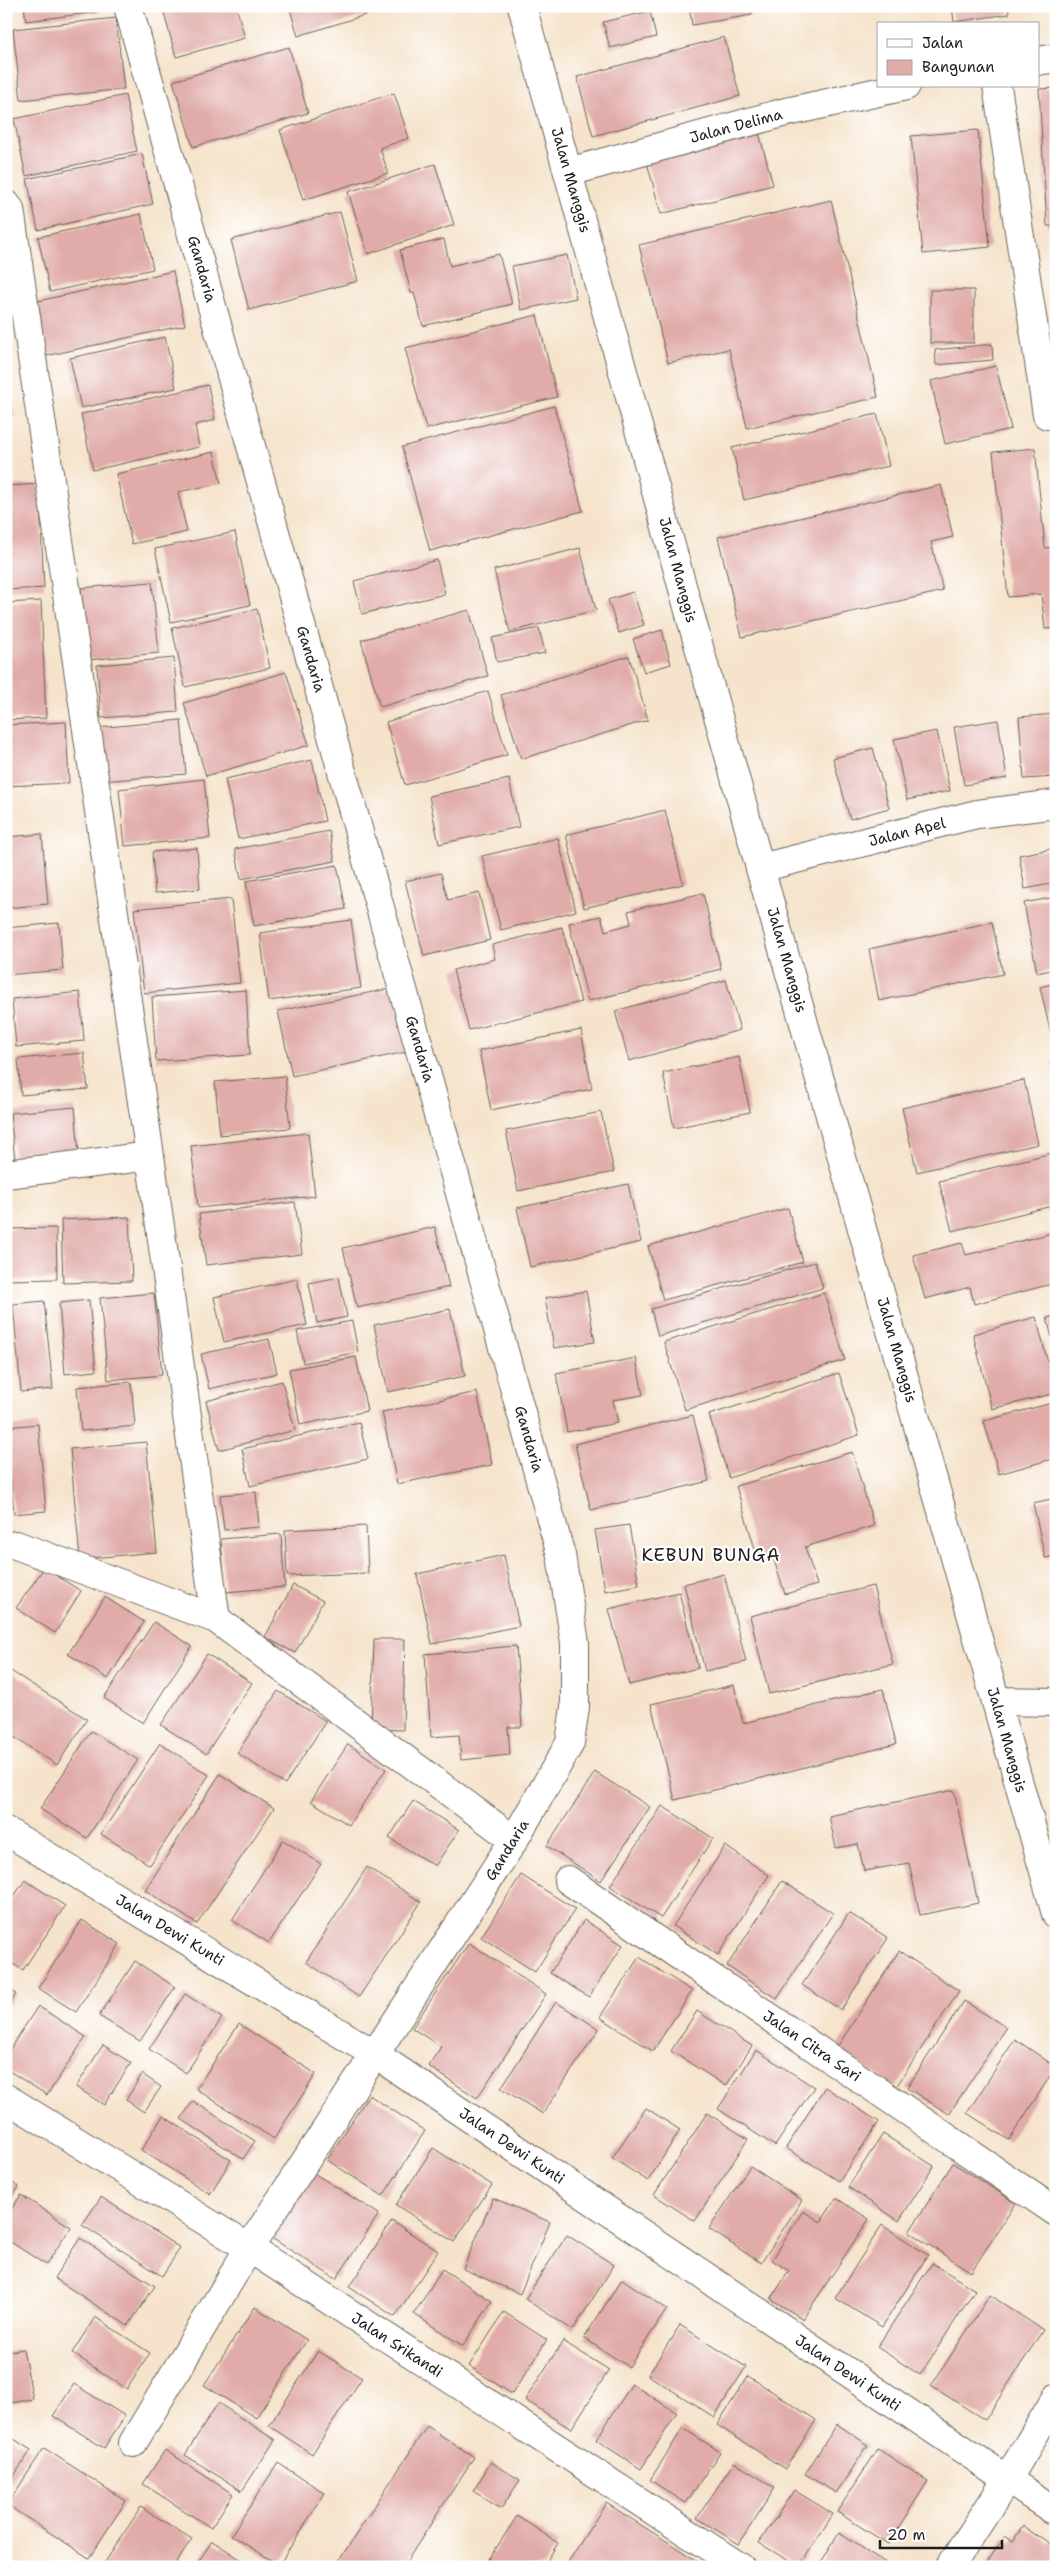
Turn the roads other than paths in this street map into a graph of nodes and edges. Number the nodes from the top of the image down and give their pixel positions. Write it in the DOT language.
graph roads {
  1 [pos="128,6"];
  2 [pos="522,6"];
  3 [pos="1056,58"];
  4 [pos="1040,61"];
  5 [pos="897,88"];
  6 [pos="997,88"];
  7 [pos="569,172"];
  8 [pos="6,204"];
  9 [pos="1047,415"];
  10 [pos="1056,804"];
  11 [pos="760,868"];
  12 [pos="150,1156"];
  13 [pos="6,1174"];
  14 [pos="16,1545"];
  15 [pos="216,1619"];
  16 [pos="996,1701"];
  17 [pos="1056,1702"];
  18 [pos="6,1831"];
  19 [pos="514,1840"];
  20 [pos="568,1880"];
  21 [pos="1056,1914"];
  22 [pos="376,2055"];
  23 [pos="6,2098"];
  24 [pos="1056,2212"];
  25 [pos="249,2248"];
  26 [pos="1056,2398"];
  27 [pos="134,2443"];
  28 [pos="1007,2480"];
  29 [pos="1056,2512"];
  30 [pos="740,2567"];
  31 [pos="950,2567"];
  1 -- 19 [label="street, Gandaria"];
  2 -- 7 [label="street, Jalan Manggis"];
  3 -- 4 [label="street"];
  5 -- 7 [label="street, Jalan Delima"];
  6 -- 9 [label="street"];
  7 -- 11 [label="street, Jalan Manggis"];
  8 -- 12 [label="street"];
  10 -- 11 [label="street, Jalan Apel"];
  11 -- 16 [label="street, Jalan Manggis"];
  12 -- 13 [label="street"];
  12 -- 15 [label="street"];
  14 -- 15 [label="street"];
  15 -- 19 [label="street"];
  16 -- 17 [label="street"];
  16 -- 21 [label="street, Jalan Manggis"];
  18 -- 22 [label="street, Jalan Dewi Kunti"];
  19 -- 22 [label="street, Gandaria"];
  20 -- 24 [label="street, Jalan Citra Sari"];
  22 -- 25 [label="street"];
  22 -- 28 [label="street, Jalan Dewi Kunti"];
  23 -- 25 [label="street, Jalan Srikandi"];
  25 -- 27 [label="street"];
  25 -- 30 [label="street, Jalan Srikandi"];
  26 -- 28 [label="street"];
  28 -- 29 [label="street, Jalan Dewi Kunti"];
  28 -- 31 [label="street"];
}
